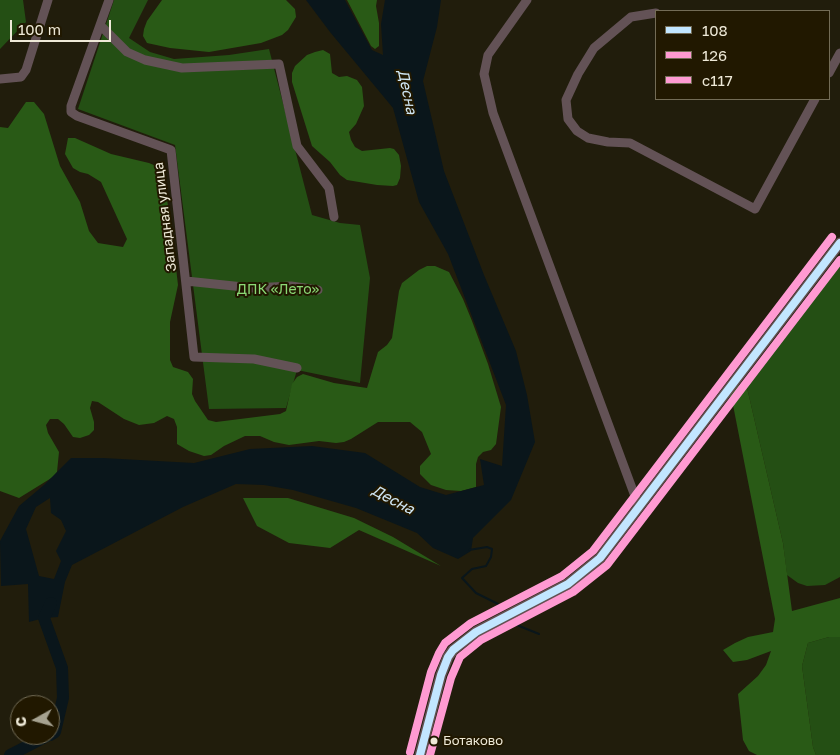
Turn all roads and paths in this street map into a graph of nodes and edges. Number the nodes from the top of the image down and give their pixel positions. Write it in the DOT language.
graph roads {
  1 [pos="48,0"];
  2 [pos="109,0"];
  3 [pos="527,0"];
  4 [pos="655,13"];
  5 [pos="101,26"];
  6 [pos="840,53"];
  7 [pos="830,72"];
  8 [pos="0,80"];
  9 [pos="814,100"];
  10 [pos="334,217"];
  11 [pos="840,243"];
  12 [pos="186,281"];
  13 [pos="318,290"];
  14 [pos="297,368"];
  15 [pos="639,507"];
  16 [pos="420,755"];
  1 -- 8 [label="street"];
  2 -- 5 [label="street"];
  3 -- 15 [label="street"];
  4 -- 9 [label="street"];
  5 -- 10 [label="street"];
  5 -- 12 [label="street, Западная улица"];
  6 -- 7 [label="street"];
  11 -- 15 [label="main road"];
  12 -- 13 [label="street"];
  12 -- 14 [label="street, Западная улица"];
  15 -- 16 [label="main road"];
}
